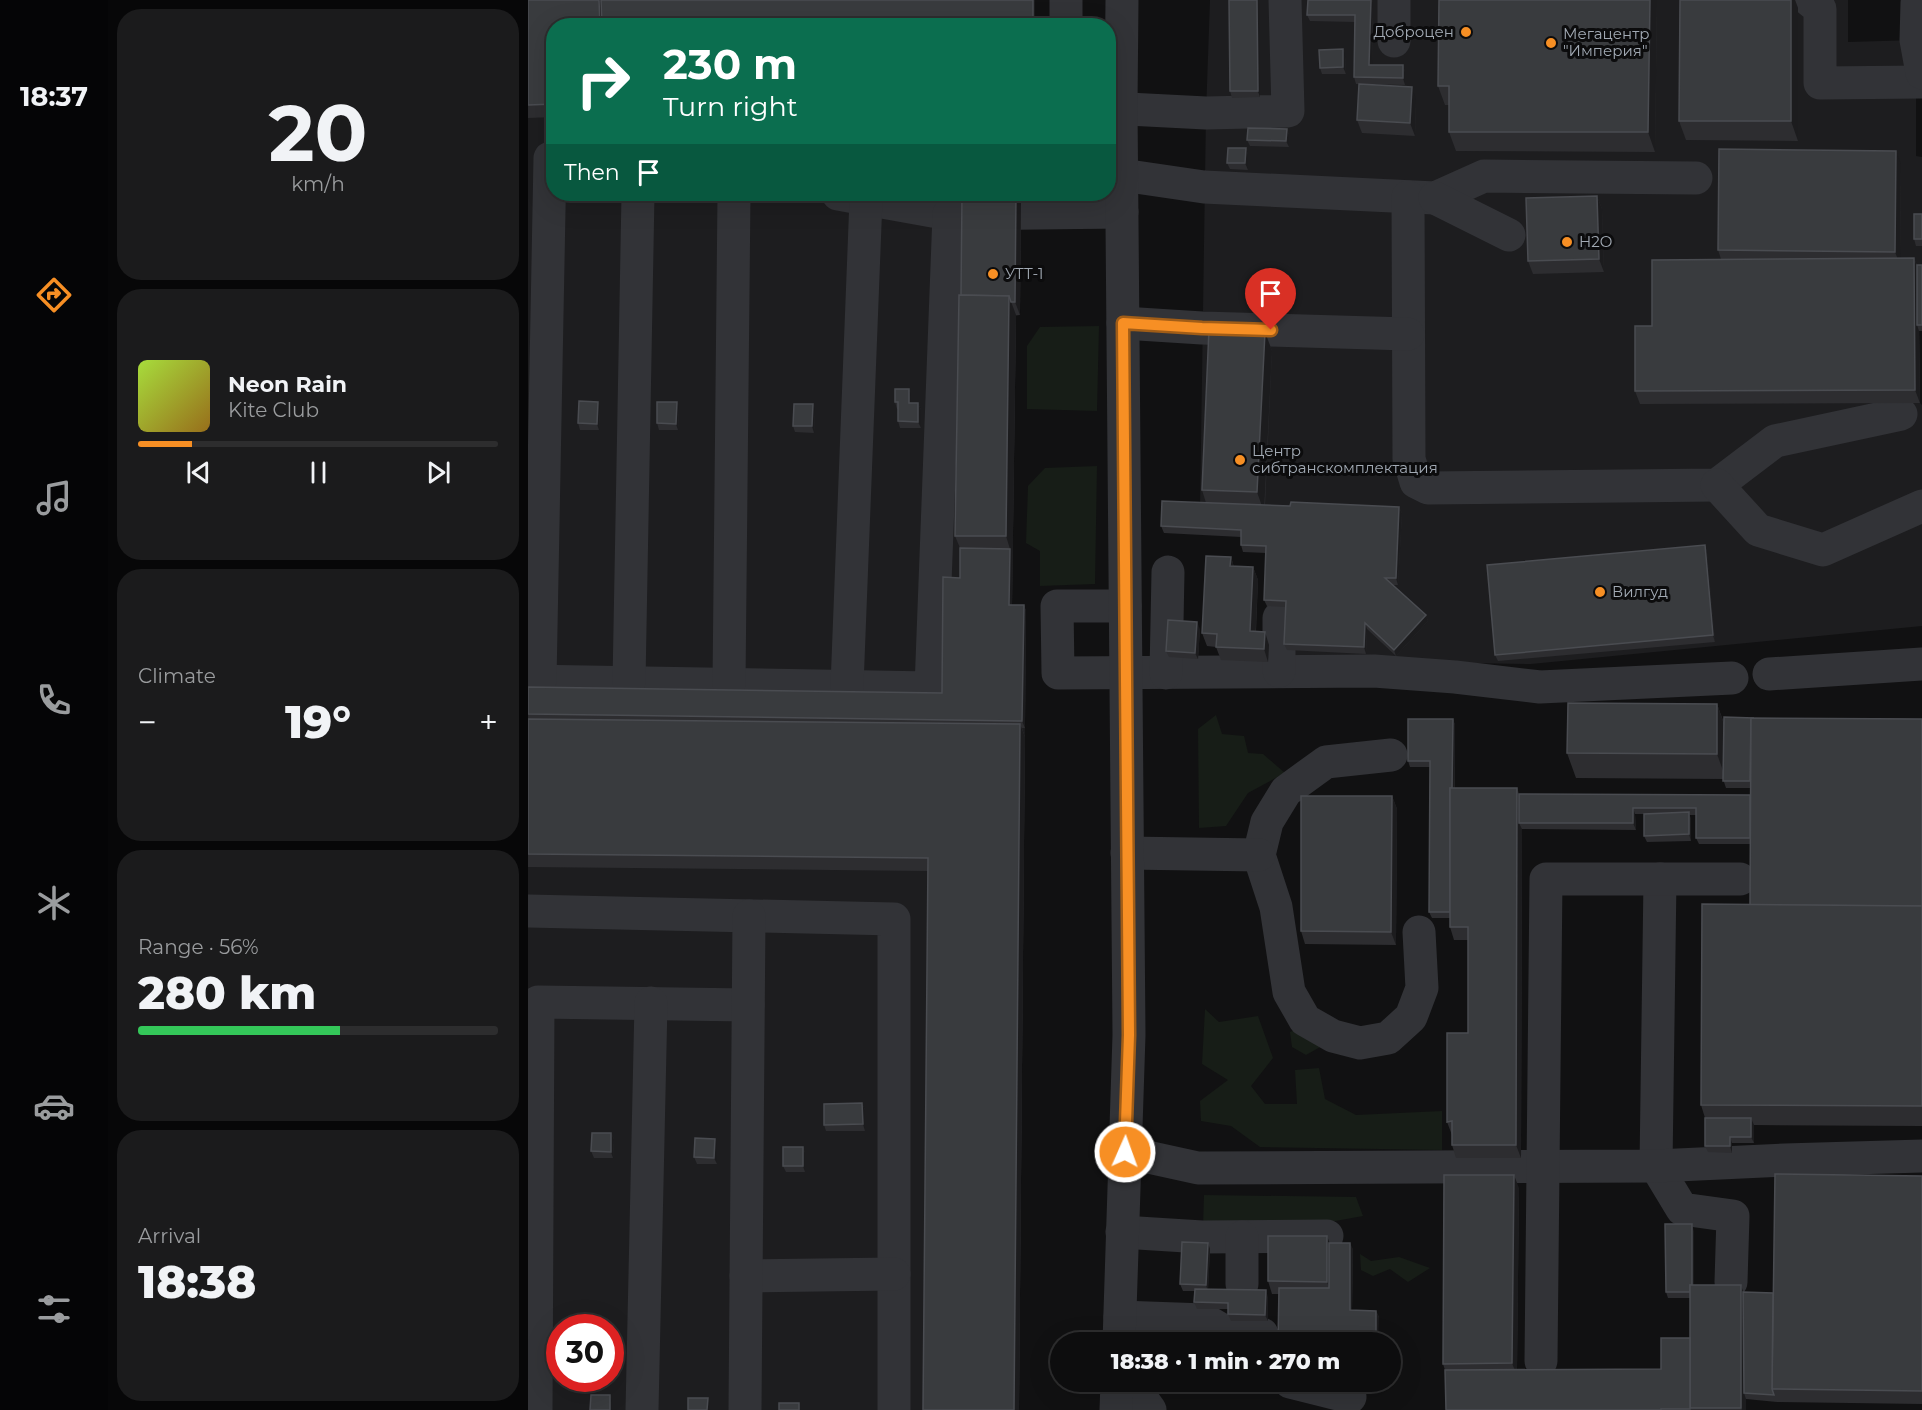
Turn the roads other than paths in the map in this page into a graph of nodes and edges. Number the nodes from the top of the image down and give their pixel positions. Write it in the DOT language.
graph roads {
  1 [pos="1066,0"];
  2 [pos="1122,0"];
  3 [pos="1285,0"];
  4 [pos="1394,0"];
  5 [pos="1809,0"];
  6 [pos="1910,1"];
  7 [pos="1066,18"];
  8 [pos="1394,41"];
  9 [pos="1922,74"];
  10 [pos="1922,82"];
  11 [pos="1116,93"];
  12 [pos="1116,108"];
  13 [pos="1116,118"];
  14 [pos="544,158"];
  15 [pos="1122,175"];
  16 [pos="1696,178"];
  17 [pos="1421,197"];
  18 [pos="638,201"];
  19 [pos="734,201"];
  20 [pos="852,201"];
  21 [pos="879,201"];
  22 [pos="1122,212"];
  23 [pos="949,214"];
  24 [pos="1509,235"];
  25 [pos="1123,323"];
  26 [pos="1408,334"];
  27 [pos="1901,414"];
  28 [pos="1717,485"];
  29 [pos="1922,506"];
  30 [pos="1168,572"];
  31 [pos="1125,606"];
  32 [pos="1279,618"];
  33 [pos="1922,664"];
  34 [pos="1279,671"];
  35 [pos="1126,673"];
  36 [pos="1166,673"];
  37 [pos="1769,674"];
  38 [pos="1732,678"];
  39 [pos="534,681"];
  40 [pos="629,682"];
  41 [pos="729,684"];
  42 [pos="847,686"];
  43 [pos="1391,755"];
  44 [pos="1127,853"];
  45 [pos="1259,855"];
  46 [pos="1660,879"];
  47 [pos="1740,879"];
  48 [pos="528,911"];
  49 [pos="749,916"];
  50 [pos="1419,932"];
  51 [pos="651,1004"];
  52 [pos="748,1005"];
  53 [pos="1125,1152"];
  54 [pos="1922,1156"];
  55 [pos="1656,1166"];
  56 [pos="1542,1167"];
  57 [pos="1122,1232"];
  58 [pos="1327,1236"];
  59 [pos="1242,1237"];
  60 [pos="532,1271"];
  61 [pos="894,1275"];
  62 [pos="746,1276"];
  63 [pos="1731,1282"];
  64 [pos="1242,1284"];
  65 [pos="1119,1330"];
  66 [pos="1225,1332"];
  67 [pos="1541,1361"];
  68 [pos="1117,1392"];
  69 [pos="1137,1392"];
  70 [pos="1330,1392"];
  71 [pos="1350,1397"];
  72 [pos="536,1410"];
  73 [pos="642,1410"];
  74 [pos="745,1410"];
  75 [pos="894,1410"];
  76 [pos="1116,1410"];
  77 [pos="1150,1410"];
  1 -- 7 [label="street"];
  2 -- 11 [label="street"];
  3 -- 12 [label="street"];
  4 -- 8 [label="street"];
  5 -- 10 [label="street"];
  6 -- 9 [label="street"];
  13 -- 15 [label="street"];
  14 -- 39 [label="street"];
  15 -- 17 [label="street"];
  15 -- 22 [label="street"];
  16 -- 17 [label="street"];
  17 -- 24 [label="street"];
  17 -- 26 [label="street"];
  18 -- 40 [label="street"];
  19 -- 41 [label="street"];
  20 -- 42 [label="street"];
  21 -- 23 [label="street"];
  22 -- 23 [label="street"];
  22 -- 25 [label="street"];
  23 -- 42 [label="street"];
  25 -- 26 [label="street"];
  25 -- 31 [label="street"];
  26 -- 28 [label="street"];
  27 -- 28 [label="street"];
  28 -- 29 [label="street"];
  30 -- 36 [label="street"];
  31 -- 35 [label="street"];
  31 -- 35 [label="street"];
  32 -- 34 [label="street"];
  33 -- 37 [label="street"];
  34 -- 36 [label="street"];
  34 -- 38 [label="street"];
  35 -- 36 [label="street"];
  35 -- 44 [label="street"];
  39 -- 40 [label="street"];
  40 -- 41 [label="street"];
  41 -- 42 [label="street"];
  43 -- 45 [label="street"];
  44 -- 45 [label="street"];
  44 -- 53 [label="street"];
  45 -- 50 [label="street"];
  46 -- 47 [label="street"];
  46 -- 55 [label="street"];
  46 -- 56 [label="street"];
  48 -- 49 [label="street"];
  49 -- 52 [label="street"];
  49 -- 61 [label="street"];
  51 -- 52 [label="street"];
  51 -- 60 [label="street"];
  51 -- 73 [label="street"];
  52 -- 62 [label="street"];
  53 -- 56 [label="street"];
  53 -- 57 [label="street"];
  54 -- 55 [label="street"];
  55 -- 56 [label="street"];
  55 -- 63 [label="street"];
  56 -- 67 [label="street"];
  57 -- 59 [label="street"];
  57 -- 65 [label="street"];
  58 -- 59 [label="street"];
  59 -- 64 [label="street"];
  60 -- 72 [label="street"];
  61 -- 62 [label="street"];
  61 -- 75 [label="street"];
  62 -- 74 [label="street"];
  65 -- 66 [label="street"];
  68 -- 76 [label="street"];
  69 -- 77 [label="street"];
  70 -- 71 [label="street"];
}
